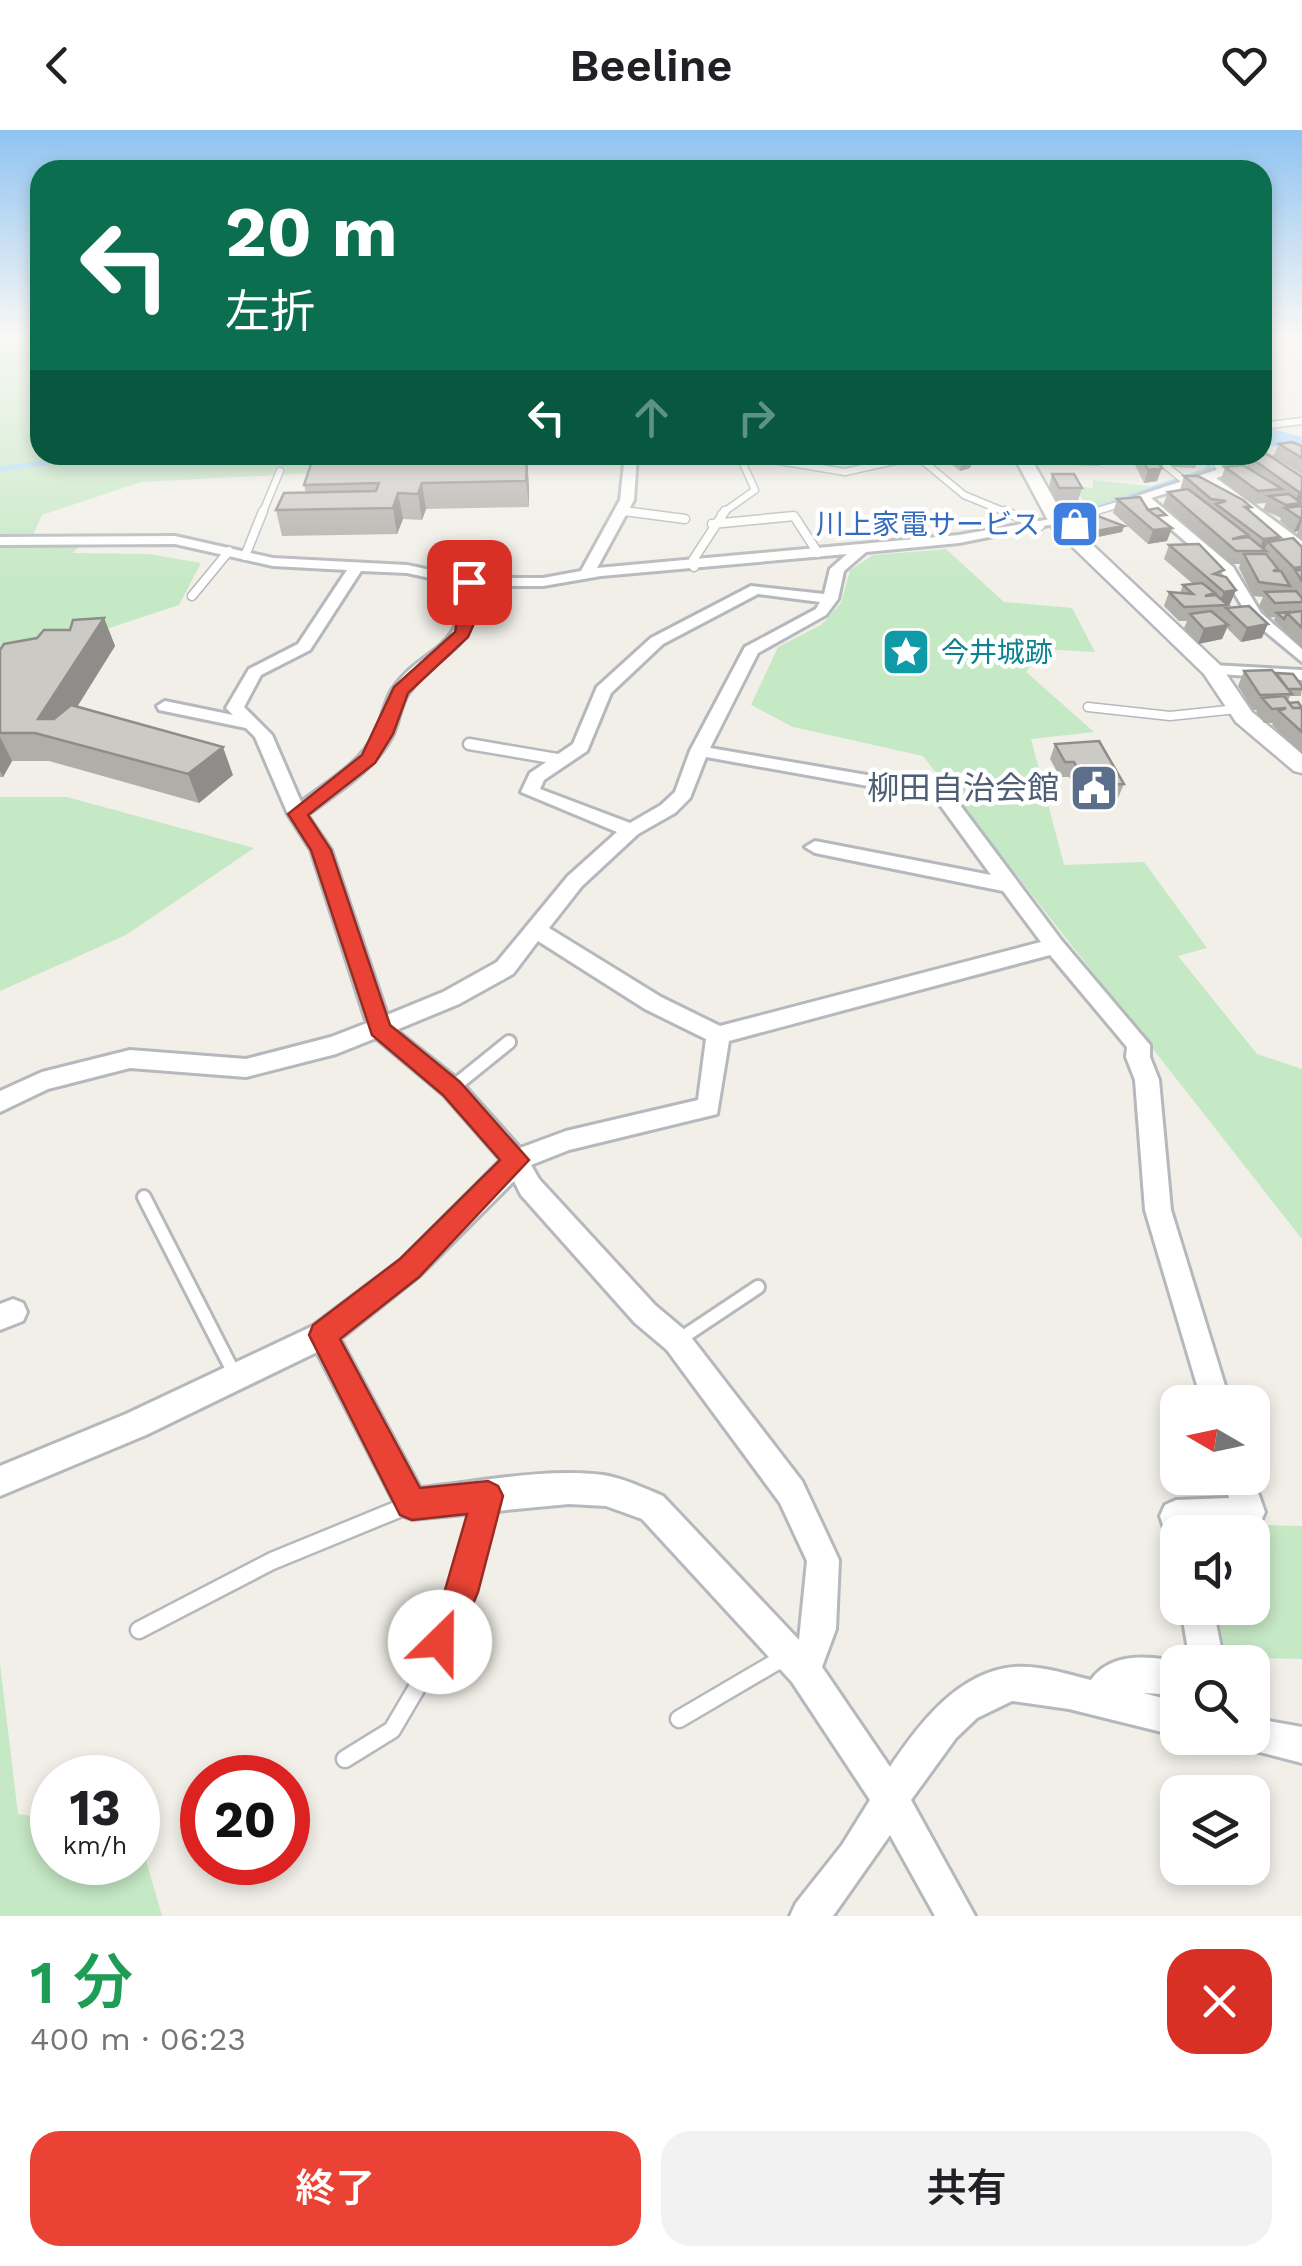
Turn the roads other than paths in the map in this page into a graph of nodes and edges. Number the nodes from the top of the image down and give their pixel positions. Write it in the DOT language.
graph roads {
  1 [pos="1302,421"];
  2 [pos="1272,425"];
  3 [pos="1272,464"];
  4 [pos="629,465"];
  5 [pos="745,465"];
  6 [pos="793,465"];
  7 [pos="874,465"];
  8 [pos="927,465"];
  9 [pos="1024,465"];
  10 [pos="1218,465"];
  11 [pos="1246,465"];
  12 [pos="1166,466"];
  13 [pos="280,471"];
  14 [pos="1222,471"];
  15 [pos="1206,476"];
  16 [pos="1181,479"];
  17 [pos="1302,481"];
  18 [pos="1141,498"];
  19 [pos="622,510"];
  20 [pos="685,519"];
  21 [pos="712,524"];
  22 [pos="1048,524"];
  23 [pos="0,541"];
  24 [pos="1302,548"];
  25 [pos="861,549"];
  26 [pos="237,553"];
  27 [pos="818,553"];
  28 [pos="694,567"];
  29 [pos="355,569"];
  30 [pos="587,574"];
  31 [pos="469,582"];
  32 [pos="192,596"];
  33 [pos="830,599"];
  34 [pos="1302,657"];
  35 [pos="1212,670"];
  36 [pos="1302,675"];
  37 [pos="165,706"];
  38 [pos="1088,707"];
  39 [pos="1238,710"];
  40 [pos="250,724"];
  41 [pos="469,744"];
  42 [pos="699,751"];
  43 [pos="563,760"];
  44 [pos="1302,766"];
  45 [pos="297,814"];
  46 [pos="631,830"];
  47 [pos="814,847"];
  48 [pos="1009,884"];
  49 [pos="538,932"];
  50 [pos="1054,946"];
  51 [pos="380,1029"];
  52 [pos="718,1035"];
  53 [pos="509,1042"];
  54 [pos="452,1088"];
  55 [pos="0,1102"];
  56 [pos="516,1160"];
  57 [pos="144,1197"];
  58 [pos="758,1286"];
  59 [pos="323,1335"];
  60 [pos="677,1341"];
  61 [pos="234,1376"];
  62 [pos="1211,1385"];
  63 [pos="0,1481"];
  64 [pos="1244,1495"];
  65 [pos="488,1496"];
  66 [pos="412,1504"];
  67 [pos="1194,1515"];
  68 [pos="139,1630"];
  69 [pos="796,1662"];
  70 [pos="1160,1677"];
  71 [pos="1103,1703"];
  72 [pos="1160,1716"];
  73 [pos="679,1718"];
  74 [pos="1270,1739"];
  75 [pos="1302,1746"];
  76 [pos="345,1759"];
  77 [pos="890,1798"];
  78 [pos="809,1916"];
  79 [pos="956,1916"];
  1 -- 2 [label="lane"];
  3 -- 17 [label="street"];
  4 -- 19 [label="street"];
  5 -- 21 [label="lane"];
  6 -- 7 [label="lane"];
  8 -- 22 [label="lane"];
  9 -- 22 [label="street"];
  10 -- 14 [label="lane"];
  11 -- 14 [label="street"];
  12 -- 16 [label="lane"];
  13 -- 26 [label="lane"];
  14 -- 15 [label="street"];
  15 -- 16 [label="street"];
  15 -- 24 [label="street"];
  16 -- 18 [label="street"];
  18 -- 22 [label="lane"];
  18 -- 34 [label="street"];
  19 -- 20 [label="lane"];
  19 -- 30 [label="street"];
  21 -- 27 [label="lane"];
  21 -- 28 [label="lane"];
  22 -- 25 [label="street"];
  22 -- 35 [label="street"];
  23 -- 26 [label="street"];
  25 -- 27 [label="street"];
  25 -- 33 [label="street"];
  26 -- 29 [label="street"];
  26 -- 32 [label="lane"];
  27 -- 28 [label="street"];
  28 -- 30 [label="street"];
  29 -- 31 [label="street"];
  29 -- 40 [label="street"];
  30 -- 31 [label="street"];
  31 -- 45 [label="street"];
  33 -- 42 [label="street"];
  33 -- 43 [label="street"];
  35 -- 36 [label="street"];
  35 -- 39 [label="street"];
  37 -- 40 [label="street"];
  38 -- 39 [label="lane"];
  39 -- 44 [label="street"];
  40 -- 45 [label="street"];
  41 -- 43 [label="lane"];
  42 -- 46 [label="street"];
  42 -- 48 [label="street"];
  43 -- 46 [label="street"];
  45 -- 51 [label="street"];
  46 -- 49 [label="street"];
  47 -- 48 [label="street"];
  48 -- 50 [label="street"];
  49 -- 51 [label="street"];
  49 -- 52 [label="street"];
  50 -- 52 [label="street"];
  50 -- 62 [label="street"];
  51 -- 54 [label="street"];
  51 -- 55 [label="street"];
  52 -- 56 [label="street"];
  53 -- 54 [label="lane"];
  54 -- 56 [label="street"];
  56 -- 59 [label="street"];
  56 -- 60 [label="street"];
  57 -- 61 [label="lane"];
  58 -- 60 [label="lane"];
  59 -- 61 [label="street"];
  59 -- 66 [label="street"];
  60 -- 69 [label="street"];
  61 -- 63 [label="street"];
  64 -- 67 [label="street"];
  65 -- 66 [label="street"];
  65 -- 69 [label="street"];
  65 -- 76 [label="lane"];
  66 -- 68 [label="lane"];
  69 -- 73 [label="lane"];
  69 -- 77 [label="street"];
  70 -- 71 [label="street"];
  71 -- 72 [label="street"];
  71 -- 77 [label="street"];
  74 -- 75 [label="street"];
  77 -- 78 [label="street"];
  77 -- 79 [label="street"];
}
